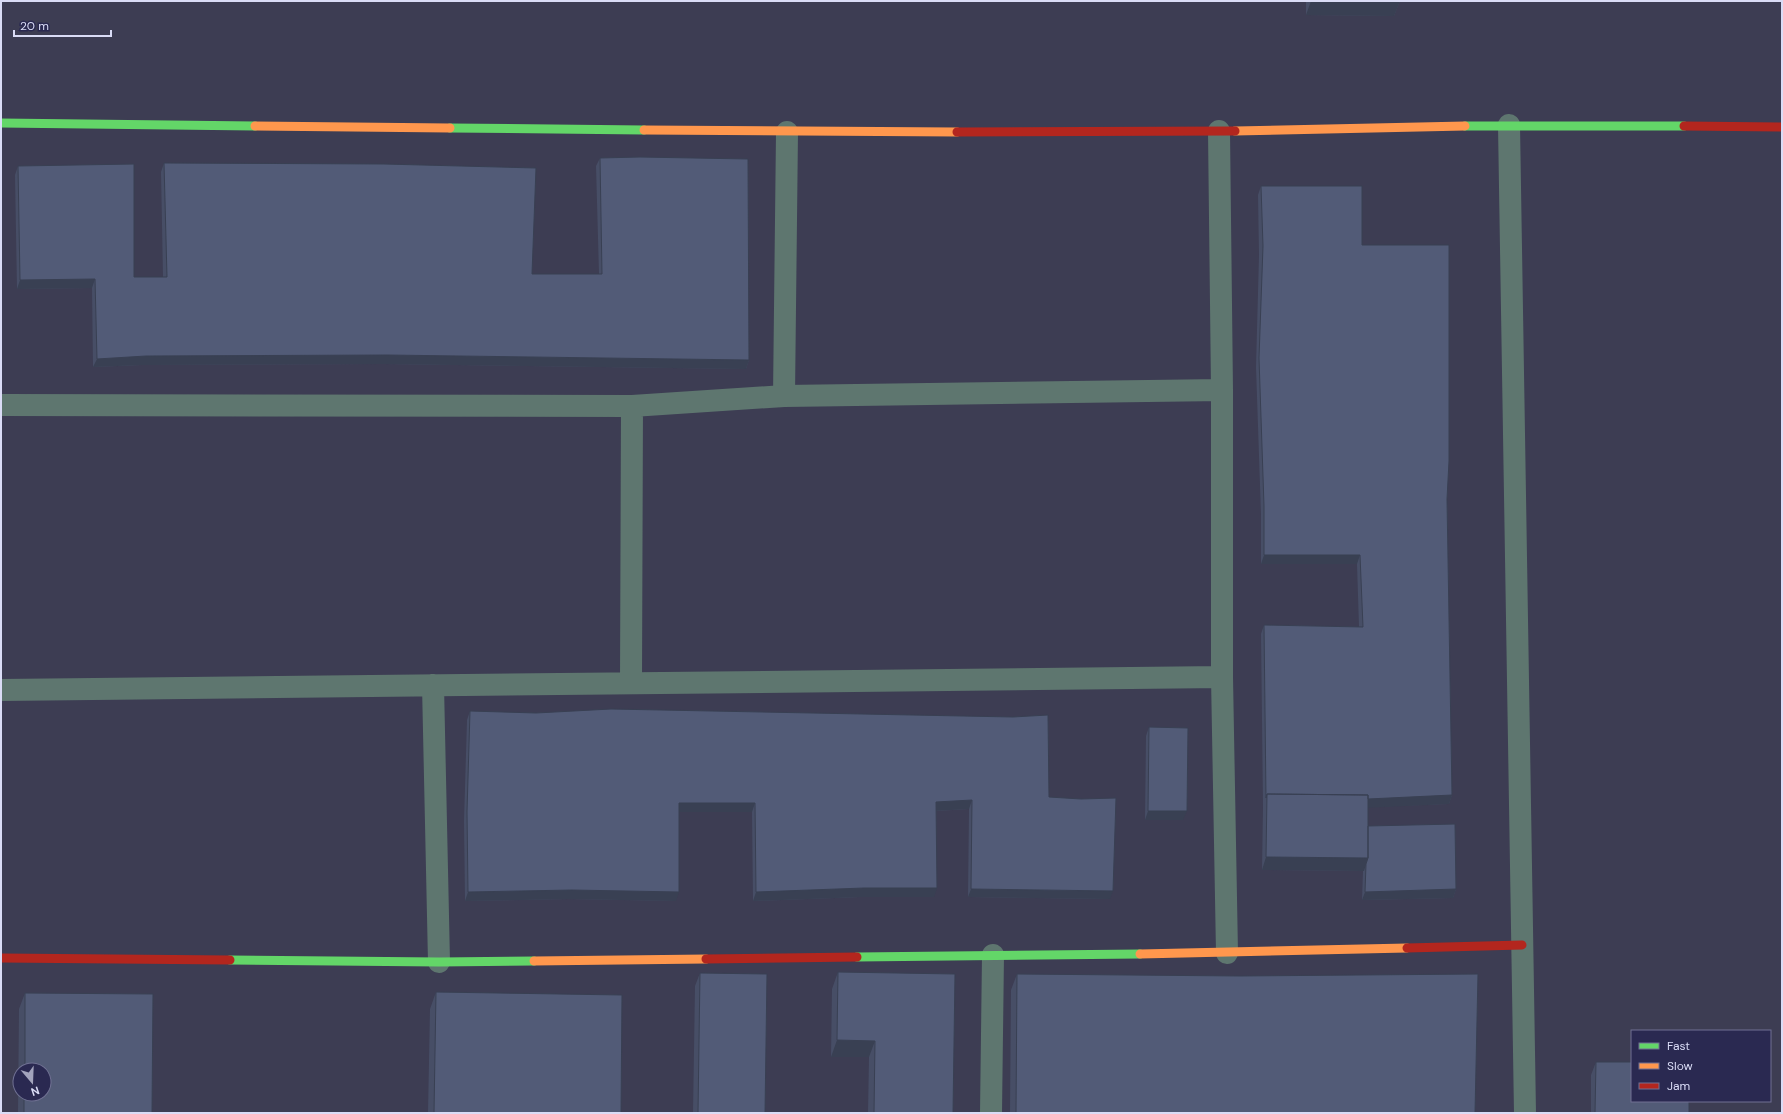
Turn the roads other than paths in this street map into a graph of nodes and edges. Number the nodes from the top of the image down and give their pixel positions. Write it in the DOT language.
graph roads {
  1 [pos="1,123"];
  2 [pos="1509,125"];
  3 [pos="1782,127"];
  4 [pos="1219,131"];
  5 [pos="788,132"];
  6 [pos="1222,390"];
  7 [pos="784,396"];
  8 [pos="1,405"];
  9 [pos="632,406"];
  10 [pos="1222,677"];
  11 [pos="631,682"];
  12 [pos="433,685"];
  13 [pos="1,690"];
  14 [pos="1522,945"];
  15 [pos="1227,953"];
  16 [pos="993,956"];
  17 [pos="1,958"];
  18 [pos="439,962"];
  19 [pos="991,1113"];
  20 [pos="1525,1113"];
  1 -- 5 [label="street"];
  2 -- 3 [label="street"];
  2 -- 4 [label="street"];
  2 -- 14 [label="street"];
  4 -- 5 [label="street"];
  4 -- 6 [label="street"];
  5 -- 7 [label="street"];
  6 -- 7 [label="street"];
  6 -- 10 [label="street"];
  7 -- 9 [label="street"];
  8 -- 9 [label="street"];
  9 -- 11 [label="street"];
  10 -- 11 [label="street"];
  10 -- 15 [label="street"];
  11 -- 12 [label="street"];
  12 -- 13 [label="street"];
  12 -- 18 [label="street"];
  14 -- 15 [label="street"];
  14 -- 20 [label="street"];
  15 -- 16 [label="street"];
  16 -- 18 [label="street"];
  16 -- 19 [label="street"];
  17 -- 18 [label="street"];
}
